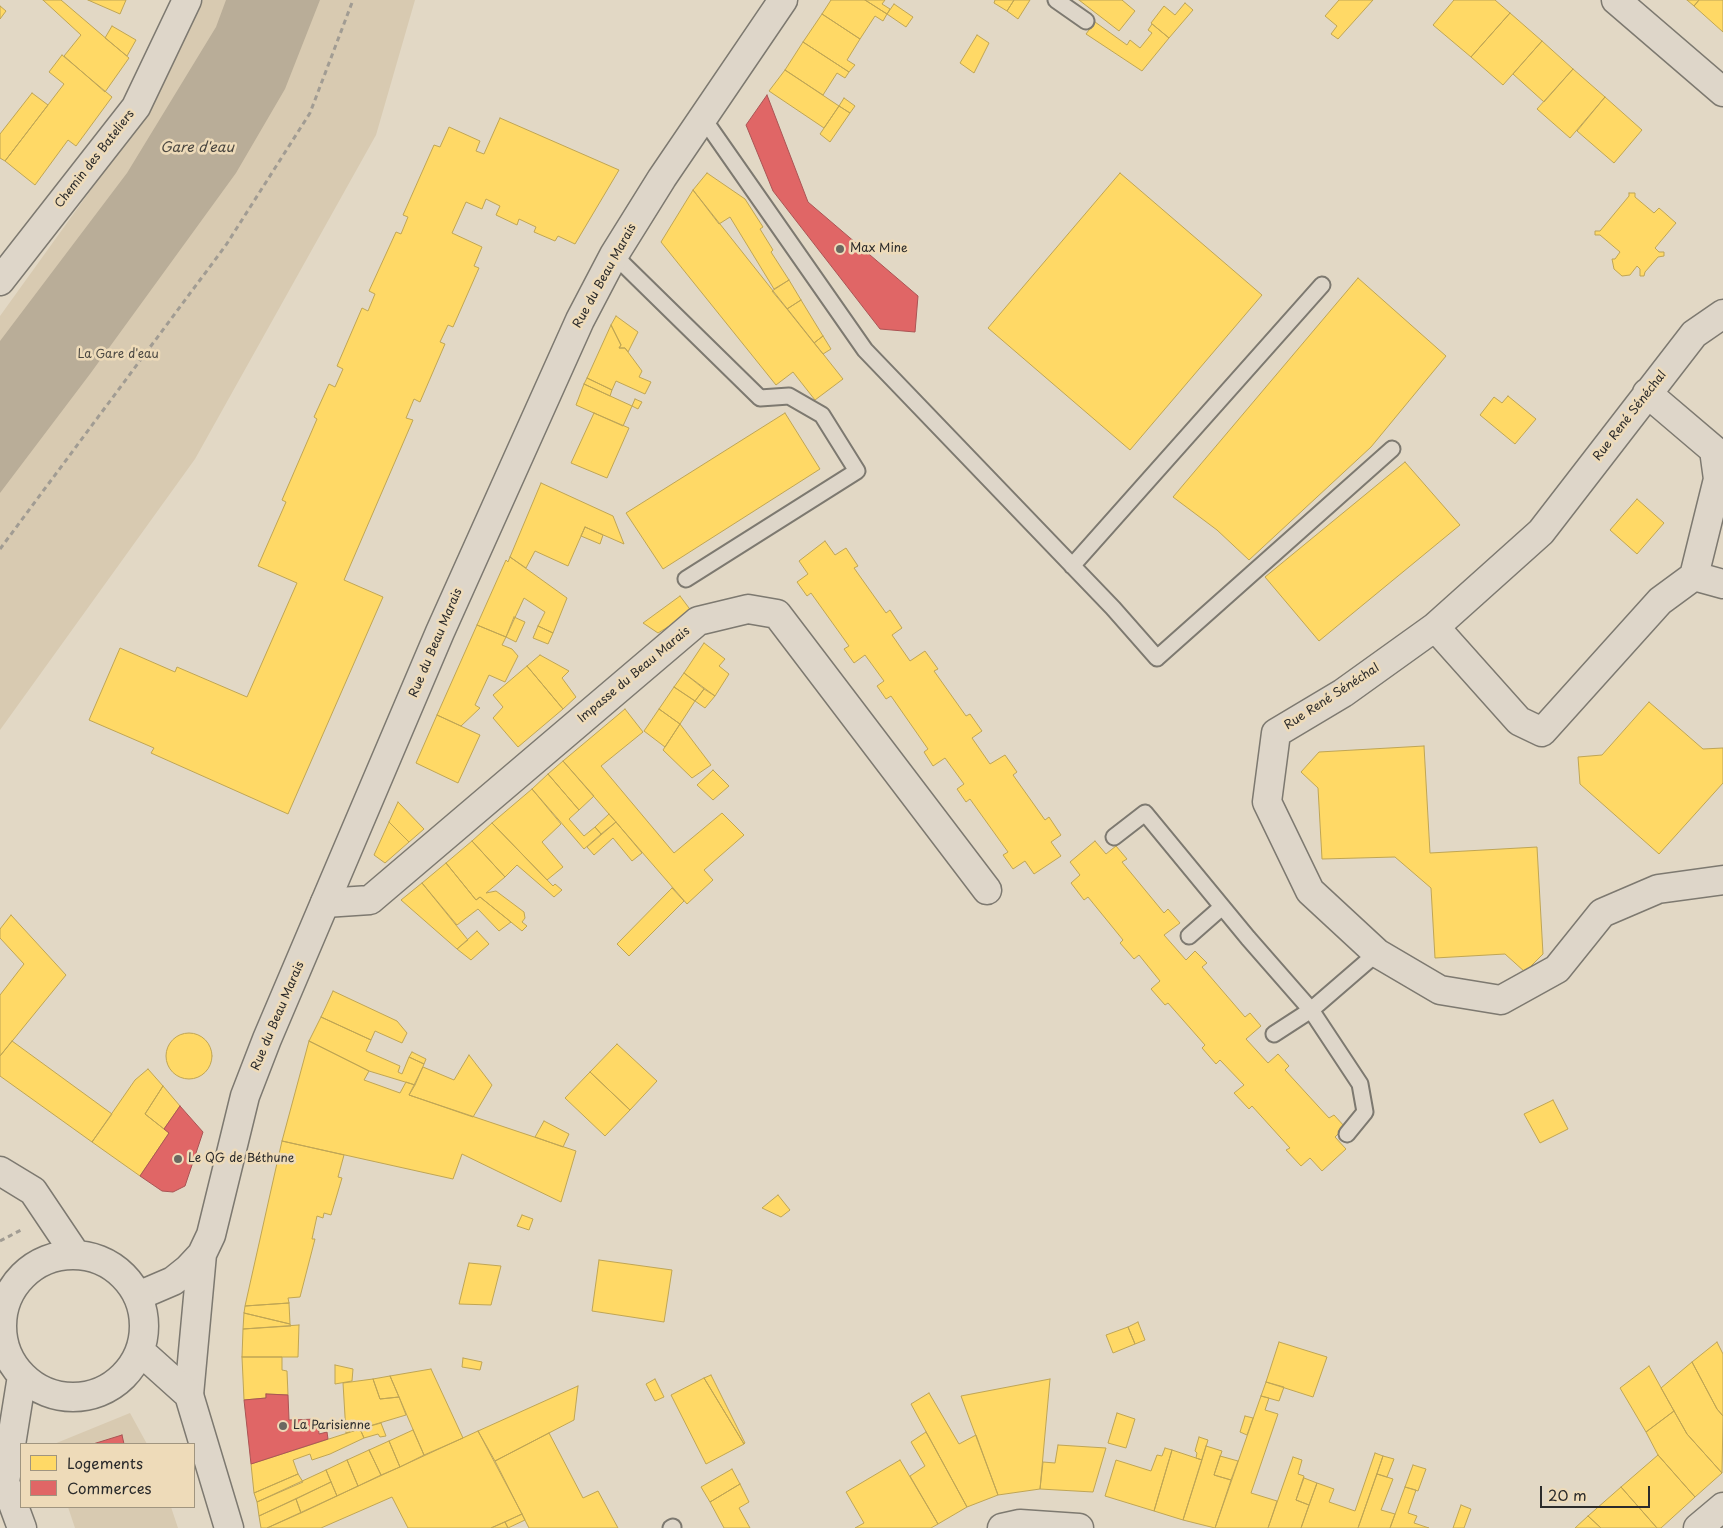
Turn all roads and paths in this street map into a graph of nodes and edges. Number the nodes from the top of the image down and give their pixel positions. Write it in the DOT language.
graph roads {
  1 [pos="187,0"];
  2 [pos="353,0"];
  3 [pos="783,0"];
  4 [pos="1056,0"];
  5 [pos="1616,0"];
  6 [pos="1086,21"];
  7 [pos="1723,92"];
  8 [pos="703,118"];
  9 [pos="614,254"];
  10 [pos="0,281"];
  11 [pos="1322,285"];
  12 [pos="1723,314"];
  13 [pos="1648,393"];
  14 [pos="1392,450"];
  15 [pos="0,549"];
  16 [pos="1072,566"];
  17 [pos="1694,576"];
  18 [pos="686,579"];
  19 [pos="1723,584"];
  20 [pos="1435,627"];
  21 [pos="1114,837"];
  22 [pos="1723,880"];
  23 [pos="986,890"];
  24 [pos="325,903"];
  25 [pos="1222,908"];
  26 [pos="1189,936"];
  27 [pos="1377,952"];
  28 [pos="1310,1010"];
  29 [pos="1274,1034"];
  30 [pos="1347,1134"];
  31 [pos="0,1171"];
  32 [pos="202,1254"];
  33 [pos="76,1255"];
  34 [pos="138,1296"];
  35 [pos="1,1315"];
  36 [pos="140,1351"];
  37 [pos="22,1376"];
  38 [pos="189,1395"];
  39 [pos="8,1417"];
  40 [pos="1723,1507"];
  41 [pos="22,1528"];
  42 [pos="229,1528"];
  43 [pos="1002,1528"];
  44 [pos="1077,1528"];
  45 [pos="1698,1528"];
  1 -- 10 [label="street, Chemin des Bateliers"];
  2 -- 15 [label="path"];
  3 -- 8 [label="street, Rue du Beau Marais"];
  4 -- 6 [label="lane"];
  5 -- 7 [label="street"];
  8 -- 9 [label="street, Rue du Beau Marais"];
  8 -- 16 [label="lane"];
  9 -- 18 [label="lane"];
  9 -- 24 [label="street, Rue du Beau Marais"];
  11 -- 16 [label="lane"];
  12 -- 13 [label="street, Rue René Sénéchal"];
  13 -- 17 [label="street"];
  13 -- 20 [label="street, Rue René Sénéchal"];
  14 -- 16 [label="lane"];
  17 -- 19 [label="street"];
  17 -- 20 [label="street"];
  20 -- 27 [label="street, Rue René Sénéchal"];
  21 -- 25 [label="lane"];
  22 -- 27 [label="street, Rue René Sénéchal"];
  23 -- 24 [label="street, Impasse du Beau Marais"];
  24 -- 32 [label="street, Rue du Beau Marais"];
  25 -- 26 [label="lane"];
  25 -- 28 [label="lane"];
  27 -- 28 [label="lane"];
  28 -- 29 [label="lane"];
  28 -- 30 [label="lane"];
  31 -- 33 [label="street"];
  32 -- 34 [label="street, Rue du Beau Marais"];
  32 -- 38 [label="street"];
  33 -- 34 [label="street"];
  33 -- 35 [label="street"];
  34 -- 36 [label="street"];
  35 -- 37 [label="street"];
  36 -- 37 [label="street"];
  36 -- 38 [label="street"];
  37 -- 39 [label="street"];
  38 -- 42 [label="street"];
  39 -- 41 [label="street"];
  40 -- 45 [label="street"];
  43 -- 44 [label="street"];
}
